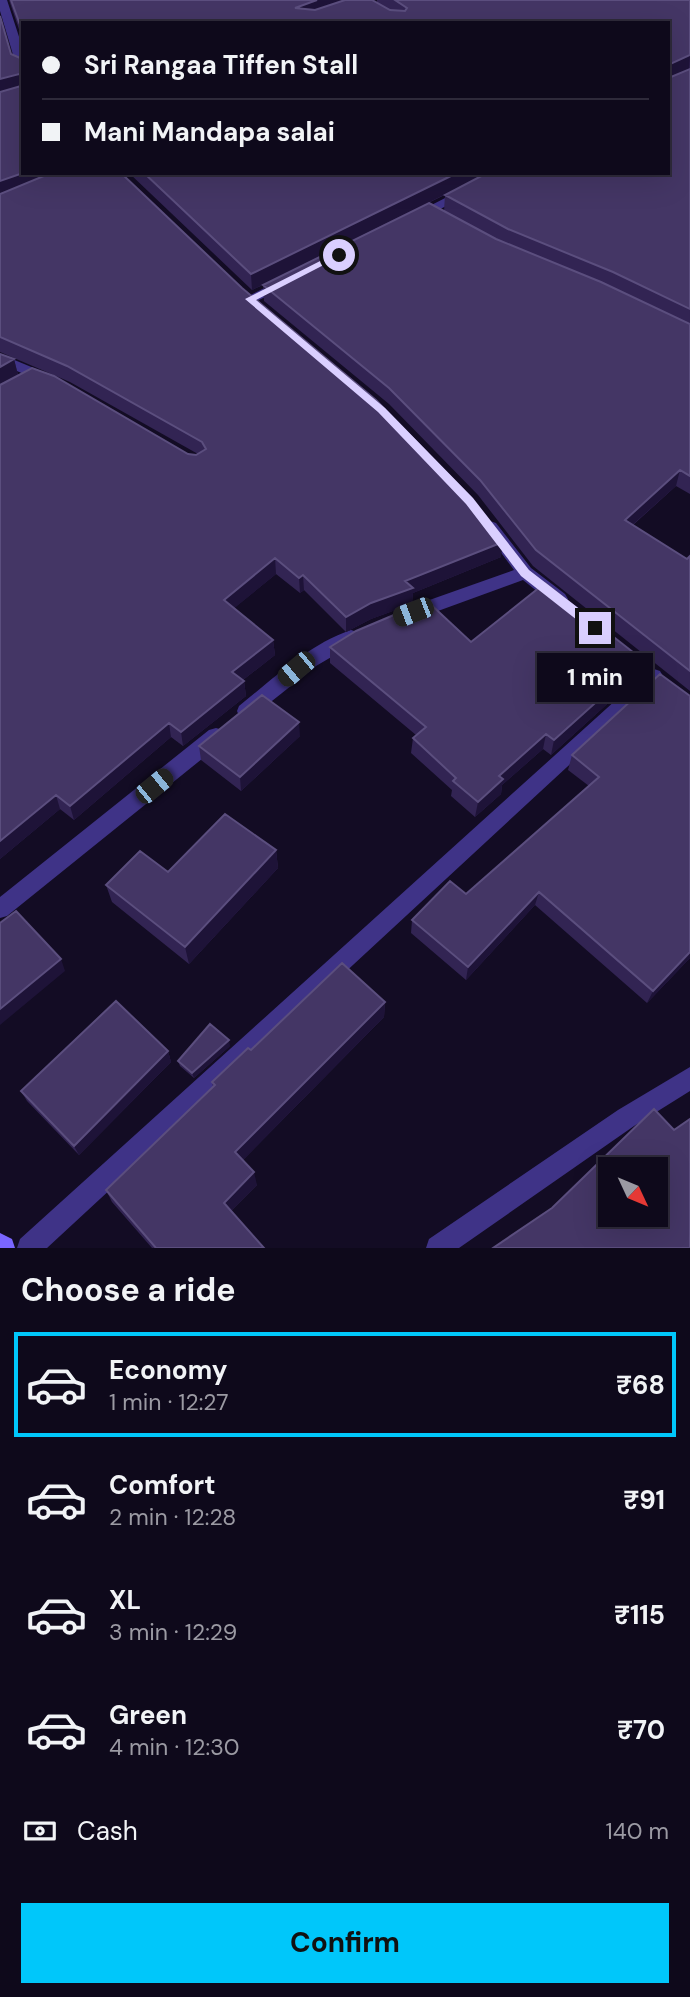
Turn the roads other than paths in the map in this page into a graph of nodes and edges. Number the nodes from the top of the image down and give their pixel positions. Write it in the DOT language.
graph roads {
  1 [pos="2,0"];
  2 [pos="21,62"];
  3 [pos="500,175"];
  4 [pos="404,222"];
  5 [pos="297,275"];
  6 [pos="250,299"];
  7 [pos="0,359"];
  8 [pos="37,374"];
  9 [pos="18,384"];
  10 [pos="64,387"];
  11 [pos="478,511"];
  12 [pos="525,573"];
  13 [pos="575,612"];
  14 [pos="388,622"];
  15 [pos="363,631"];
  16 [pos="654,675"];
  17 [pos="0,909"];
  18 [pos="690,1078"];
  19 [pos="29,1248"];
  20 [pos="438,1248"];
  1 -- 2 [label="street"];
  3 -- 4 [label="street"];
  5 -- 6 [label="street"];
  7 -- 8 [label="street"];
  8 -- 9 [label="street"];
  8 -- 10 [label="street"];
  11 -- 12 [label="street"];
  12 -- 13 [label="street"];
  12 -- 14 [label="street"];
  15 -- 17 [label="street"];
  16 -- 19 [label="street"];
  18 -- 20 [label="street"];
}
